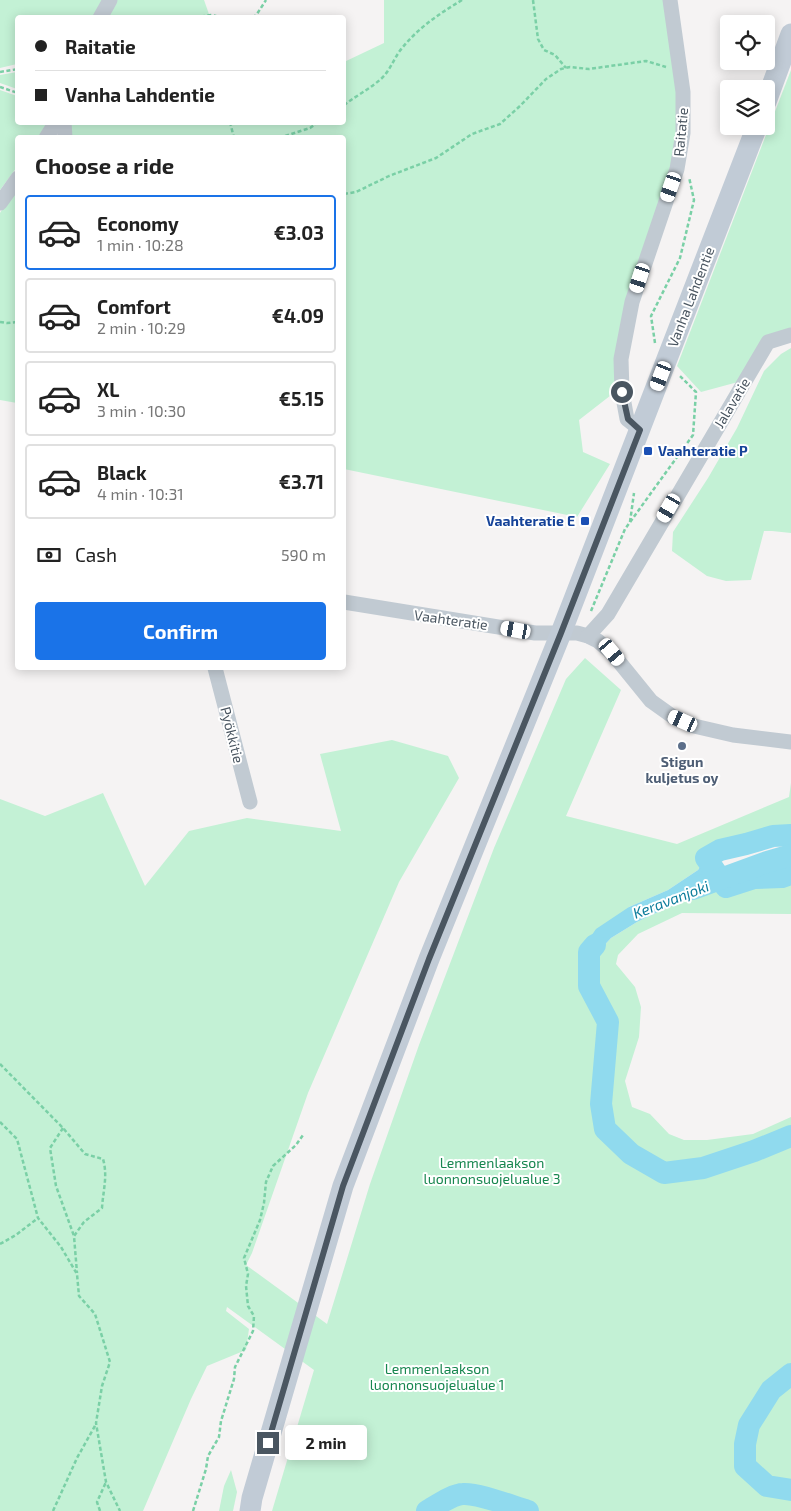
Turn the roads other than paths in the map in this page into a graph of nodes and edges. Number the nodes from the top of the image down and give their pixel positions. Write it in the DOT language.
graph roads {
  1 [pos="110,0"];
  2 [pos="670,0"];
  3 [pos="102,15"];
  4 [pos="791,34"];
  5 [pos="774,80"];
  6 [pos="754,135"];
  7 [pos="15,182"];
  8 [pos="0,203"];
  9 [pos="791,335"];
  10 [pos="640,430"];
  11 [pos="346,602"];
  12 [pos="575,634"];
  13 [pos="216,670"];
  14 [pos="791,742"];
  15 [pos="250,802"];
  16 [pos="250,1511"];
  1 -- 3 [label="street"];
  2 -- 10 [label="street, Raitatie"];
  4 -- 5 [label="main road"];
  6 -- 10 [label="main road, Vanha Lahdentie"];
  7 -- 8 [label="street"];
  9 -- 12 [label="street, Jalavatie"];
  10 -- 12 [label="main road, Vanha Lahdentie"];
  11 -- 12 [label="street, Vaahteratie"];
  12 -- 14 [label="street"];
  12 -- 16 [label="main road, Vanha Lahdentie"];
  13 -- 15 [label="street, Pyökkitie"];
}
